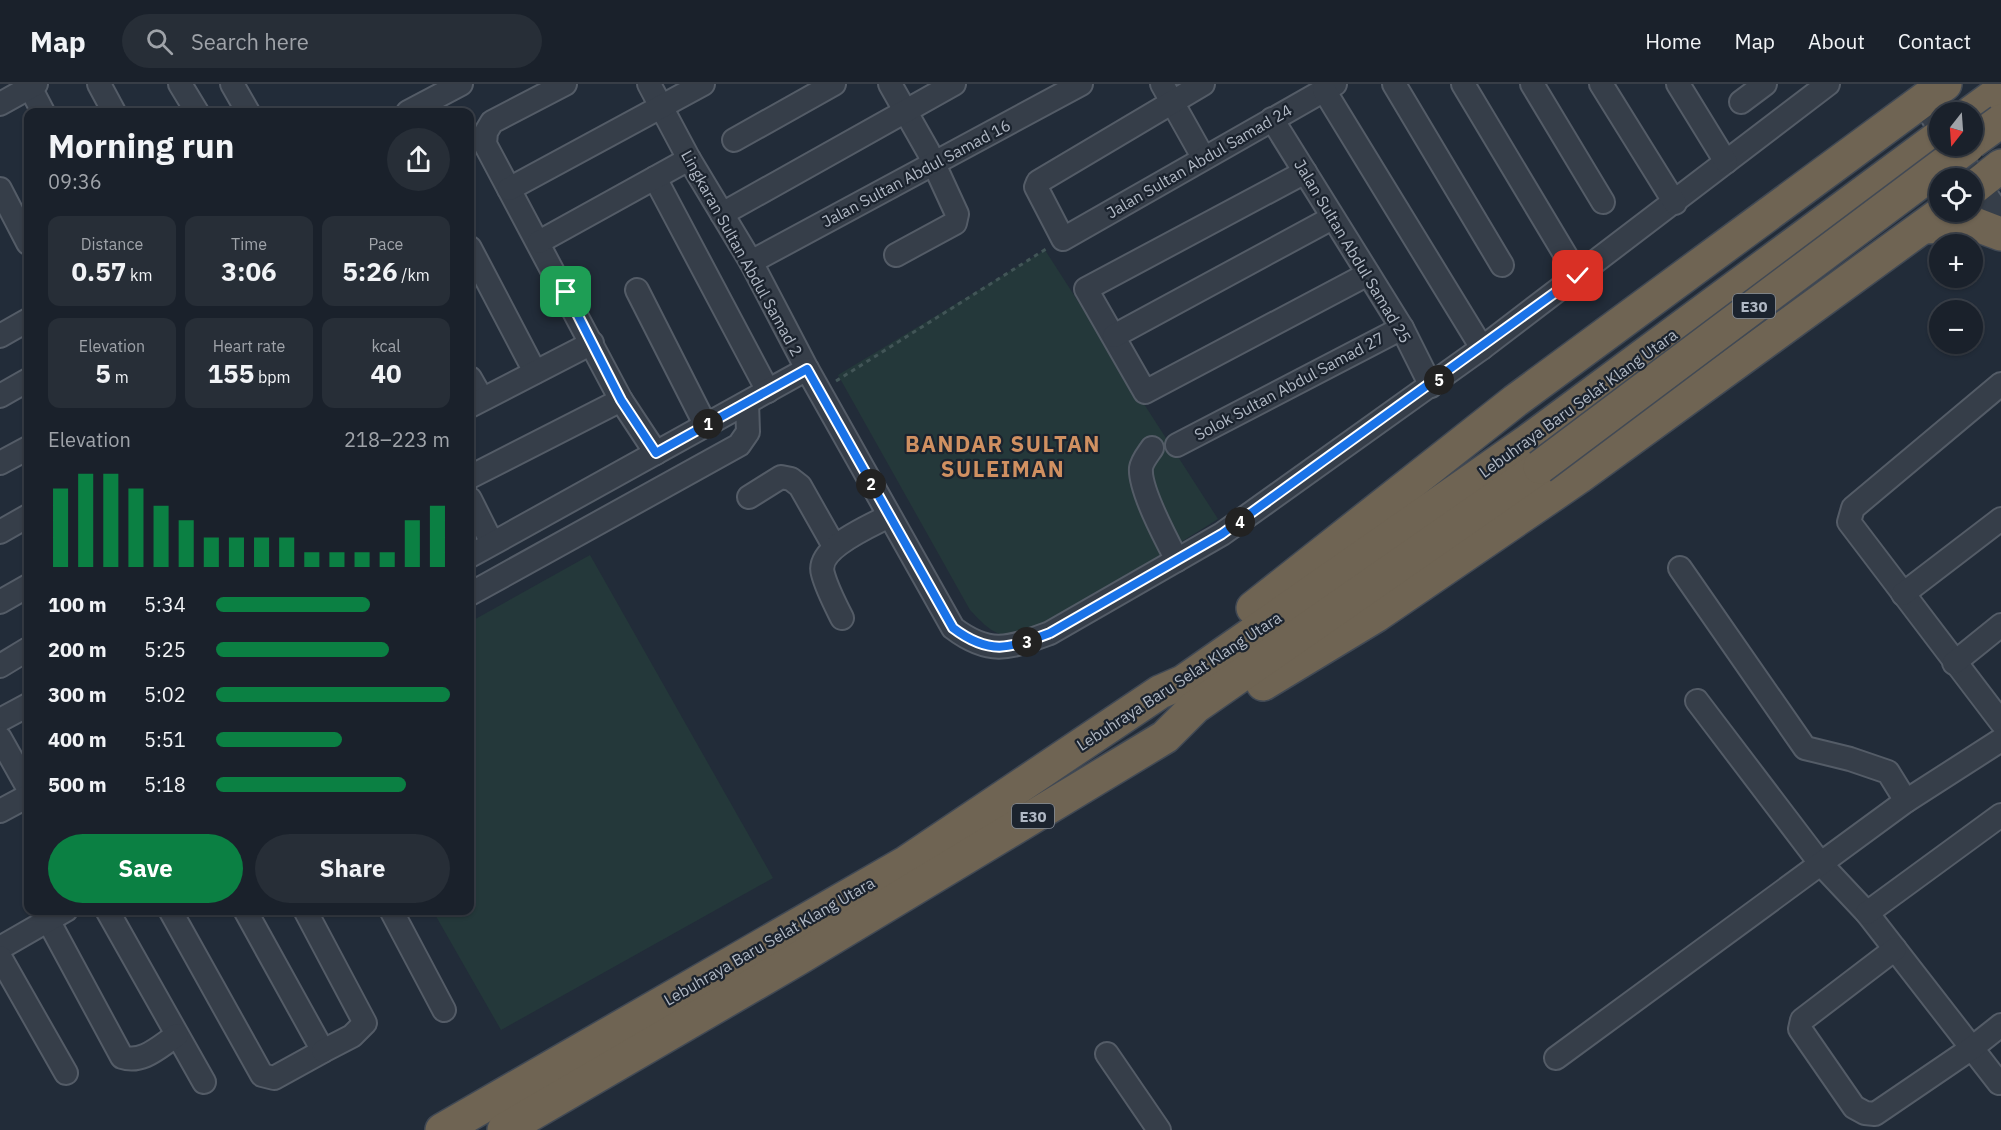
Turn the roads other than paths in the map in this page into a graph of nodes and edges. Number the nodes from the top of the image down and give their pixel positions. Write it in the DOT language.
graph roads {
  1 [pos="99,84"];
  2 [pos="180,84"];
  3 [pos="232,84"];
  4 [pos="461,84"];
  5 [pos="565,84"];
  6 [pos="649,84"];
  7 [pos="703,84"];
  8 [pos="834,84"];
  9 [pos="890,84"];
  10 [pos="954,84"];
  11 [pos="1081,84"];
  12 [pos="1203,84"];
  13 [pos="1394,84"];
  14 [pos="1463,84"];
  15 [pos="1532,84"];
  16 [pos="1601,84"];
  17 [pos="1678,84"];
  18 [pos="1765,84"];
  19 [pos="1828,84"];
  20 [pos="33,86"];
  21 [pos="1330,87"];
  22 [pos="2001,91"];
  23 [pos="1167,93"];
  24 [pos="1938,99"];
  25 [pos="1741,102"];
  26 [pos="1983,103"];
  27 [pos="0,104"];
  28 [pos="661,107"];
  29 [pos="41,108"];
  30 [pos="112,108"];
  31 [pos="195,108"];
  32 [pos="246,108"];
  33 [pos="416,108"];
  34 [pos="905,111"];
  35 [pos="1272,119"];
  36 [pos="2001,121"];
  37 [pos="1983,132"];
  38 [pos="1983,134"];
  39 [pos="734,140"];
  40 [pos="1929,145"];
  41 [pos="2001,155"];
  42 [pos="1954,156"];
  43 [pos="1961,156"];
  44 [pos="1203,157"];
  45 [pos="689,159"];
  46 [pos="1726,162"];
  47 [pos="934,163"];
  48 [pos="1305,172"];
  49 [pos="655,178"];
  50 [pos="1984,180"];
  51 [pos="0,189"];
  52 [pos="509,189"];
  53 [pos="1603,202"];
  54 [pos="1675,203"];
  55 [pos="722,214"];
  56 [pos="2001,216"];
  57 [pos="1332,218"];
  58 [pos="1929,222"];
  59 [pos="1955,222"];
  60 [pos="2001,234"];
  61 [pos="24,235"];
  62 [pos="539,242"];
  63 [pos="896,255"];
  64 [pos="474,256"];
  65 [pos="751,262"];
  66 [pos="1502,265"];
  67 [pos="1368,274"];
  68 [pos="1578,276"];
  69 [pos="637,290"];
  70 [pos="24,322"];
  71 [pos="1402,328"];
  72 [pos="0,336"];
  73 [pos="1114,336"];
  74 [pos="592,343"];
  75 [pos="1482,348"];
  76 [pos="807,369"];
  77 [pos="535,372"];
  78 [pos="24,382"];
  79 [pos="2001,384"];
  80 [pos="1431,386"];
  81 [pos="768,391"];
  82 [pos="0,396"];
  83 [pos="621,400"];
  84 [pos="476,402"];
  85 [pos="747,402"];
  86 [pos="706,426"];
  87 [pos="1177,445"];
  88 [pos="1152,448"];
  89 [pos="24,450"];
  90 [pos="656,453"];
  91 [pos="1534,454"];
  92 [pos="0,463"];
  93 [pos="474,475"];
  94 [pos="749,496"];
  95 [pos="474,507"];
  96 [pos="889,516"];
  97 [pos="24,518"];
  98 [pos="2001,519"];
  99 [pos="0,532"];
  100 [pos="492,543"];
  101 [pos="834,546"];
  102 [pos="474,554"];
  103 [pos="1178,560"];
  104 [pos="1680,568"];
  105 [pos="24,588"];
  106 [pos="474,592"];
  107 [pos="1903,594"];
  108 [pos="0,602"];
  109 [pos="842,618"];
  110 [pos="2001,626"];
  111 [pos="24,651"];
  112 [pos="1954,663"];
  113 [pos="0,666"];
  114 [pos="1160,692"];
  115 [pos="1697,700"];
  116 [pos="24,707"];
  117 [pos="0,720"];
  118 [pos="2001,722"];
  119 [pos="1165,737"];
  120 [pos="0,738"];
  121 [pos="2001,740"];
  122 [pos="24,781"];
  123 [pos="24,798"];
  124 [pos="1906,801"];
  125 [pos="0,811"];
  126 [pos="2001,815"];
  127 [pos="1820,863"];
  128 [pos="1867,912"];
  129 [pos="57,915"];
  130 [pos="110,915"];
  131 [pos="173,915"];
  132 [pos="248,915"];
  133 [pos="308,915"];
  134 [pos="394,915"];
  135 [pos="0,948"];
  136 [pos="1895,949"];
  137 [pos="0,957"];
  138 [pos="444,1010"];
  139 [pos="2001,1025"];
  140 [pos="177,1035"];
  141 [pos="321,1047"];
  142 [pos="1972,1048"];
  143 [pos="1107,1054"];
  144 [pos="1557,1058"];
  145 [pos="66,1073"];
  146 [pos="204,1082"];
  147 [pos="1999,1083"];
  148 [pos="442,1130"];
  149 [pos="504,1130"];
  150 [pos="1159,1130"];
  1 -- 30 [label="street"];
  2 -- 31 [label="street"];
  3 -- 32 [label="street"];
  4 -- 33 [label="street"];
  5 -- 52 [label="street"];
  6 -- 28 [label="street, Lingkaran Sultan Abdul Samad 2"];
  7 -- 28 [label="street"];
  8 -- 39 [label="street"];
  9 -- 34 [label="street"];
  10 -- 34 [label="street"];
  11 -- 47 [label="street, Jalan Sultan Abdul Samad 16"];
  12 -- 23 [label="street"];
  13 -- 66 [label="street"];
  14 -- 68 [label="street"];
  15 -- 53 [label="street"];
  16 -- 54 [label="street"];
  17 -- 46 [label="street"];
  18 -- 25 [label="street"];
  19 -- 46 [label="street, Lingkaran Sultan Abdul Samad 2"];
  20 -- 27 [label="street"];
  20 -- 29 [label="street"];
  21 -- 35 [label="street, Jalan Sultan Abdul Samad 24"];
  21 -- 75 [label="street"];
  22 -- 26 [label="highway"];
  23 -- 44 [label="street"];
  23 -- 44 [label="street, Jalan Sultan Abdul Samad 24"];
  24 -- 114 [label="highway"];
  28 -- 45 [label="street, Lingkaran Sultan Abdul Samad 2"];
  28 -- 52 [label="street"];
  34 -- 47 [label="street"];
  34 -- 55 [label="street"];
  35 -- 44 [label="street, Jalan Sultan Abdul Samad 24"];
  35 -- 48 [label="street, Jalan Sultan Abdul Samad 25"];
  36 -- 38 [label="highway, bridge"];
  37 -- 41 [label="street"];
  40 -- 91 [label="highway, Lebuhraya Baru Selat Klang Utara / E30"];
  42 -- 91 [label="highway, Lebuhraya Baru Selat Klang Utara / E30, bridge"];
  43 -- 50 [label="street"];
  45 -- 49 [label="street"];
  45 -- 55 [label="street, Lingkaran Sultan Abdul Samad 2"];
  46 -- 54 [label="street, Lingkaran Sultan Abdul Samad 2"];
  47 -- 63 [label="street"];
  47 -- 65 [label="street, Jalan Sultan Abdul Samad 16"];
  48 -- 57 [label="street, Jalan Sultan Abdul Samad 25"];
  48 -- 73 [label="street"];
  49 -- 62 [label="street"];
  49 -- 81 [label="street"];
  50 -- 56 [label="street"];
  51 -- 61 [label="street"];
  52 -- 62 [label="street"];
  54 -- 68 [label="street, Lingkaran Sultan Abdul Samad 2"];
  55 -- 65 [label="street, Lingkaran Sultan Abdul Samad 2"];
  57 -- 67 [label="street, Jalan Sultan Abdul Samad 25"];
  57 -- 73 [label="street"];
  58 -- 119 [label="highway"];
  59 -- 60 [label="highway"];
  62 -- 74 [label="street"];
  64 -- 77 [label="street"];
  65 -- 76 [label="street, Lingkaran Sultan Abdul Samad 2"];
  67 -- 71 [label="street, Jalan Sultan Abdul Samad 25"];
  67 -- 73 [label="street"];
  68 -- 75 [label="street, Lingkaran Sultan Abdul Samad 2"];
  69 -- 86 [label="street"];
  70 -- 72 [label="street"];
  71 -- 80 [label="street, Jalan Sultan Abdul Samad 25"];
  71 -- 87 [label="street, Solok Sultan Abdul Samad 27"];
  74 -- 77 [label="street"];
  74 -- 83 [label="street"];
  75 -- 80 [label="street, Lingkaran Sultan Abdul Samad 2"];
  76 -- 81 [label="street"];
  76 -- 96 [label="street, Lingkaran Sultan Abdul Samad 2"];
  77 -- 84 [label="street"];
  78 -- 82 [label="street"];
  79 -- 107 [label="street"];
  80 -- 103 [label="street, Lingkaran Sultan Abdul Samad 2"];
  81 -- 85 [label="street"];
  83 -- 90 [label="street"];
  83 -- 93 [label="street"];
  85 -- 86 [label="street"];
  85 -- 106 [label="street"];
  86 -- 90 [label="street"];
  88 -- 103 [label="street"];
  89 -- 92 [label="street"];
  90 -- 100 [label="street"];
  91 -- 114 [label="highway, Lebuhraya Baru Selat Klang Utara / E30"];
  91 -- 119 [label="highway, Lebuhraya Baru Selat Klang Utara / E30"];
  94 -- 101 [label="street"];
  95 -- 100 [label="street"];
  96 -- 101 [label="street"];
  96 -- 103 [label="street, Lingkaran Sultan Abdul Samad 2"];
  97 -- 99 [label="street"];
  98 -- 107 [label="street"];
  100 -- 102 [label="street"];
  101 -- 109 [label="street"];
  104 -- 124 [label="street"];
  105 -- 108 [label="street"];
  107 -- 112 [label="street"];
  110 -- 112 [label="street"];
  111 -- 113 [label="street"];
  112 -- 118 [label="street"];
  114 -- 148 [label="highway, Lebuhraya Baru Selat Klang Utara / E30"];
  115 -- 127 [label="street"];
  116 -- 117 [label="street"];
  119 -- 149 [label="highway, Lebuhraya Baru Selat Klang Utara / E30"];
  120 -- 122 [label="street"];
  121 -- 124 [label="street"];
  123 -- 125 [label="street"];
  124 -- 127 [label="street"];
  126 -- 128 [label="street"];
  127 -- 128 [label="street"];
  127 -- 144 [label="street"];
  128 -- 136 [label="street"];
  129 -- 135 [label="street"];
  129 -- 140 [label="street"];
  130 -- 140 [label="street"];
  131 -- 141 [label="street"];
  132 -- 141 [label="street"];
  133 -- 141 [label="street"];
  134 -- 138 [label="street"];
  136 -- 142 [label="street"];
  136 -- 142 [label="street"];
  137 -- 145 [label="street"];
  139 -- 142 [label="street"];
  140 -- 146 [label="street"];
  142 -- 147 [label="street"];
  143 -- 150 [label="street"];
}
